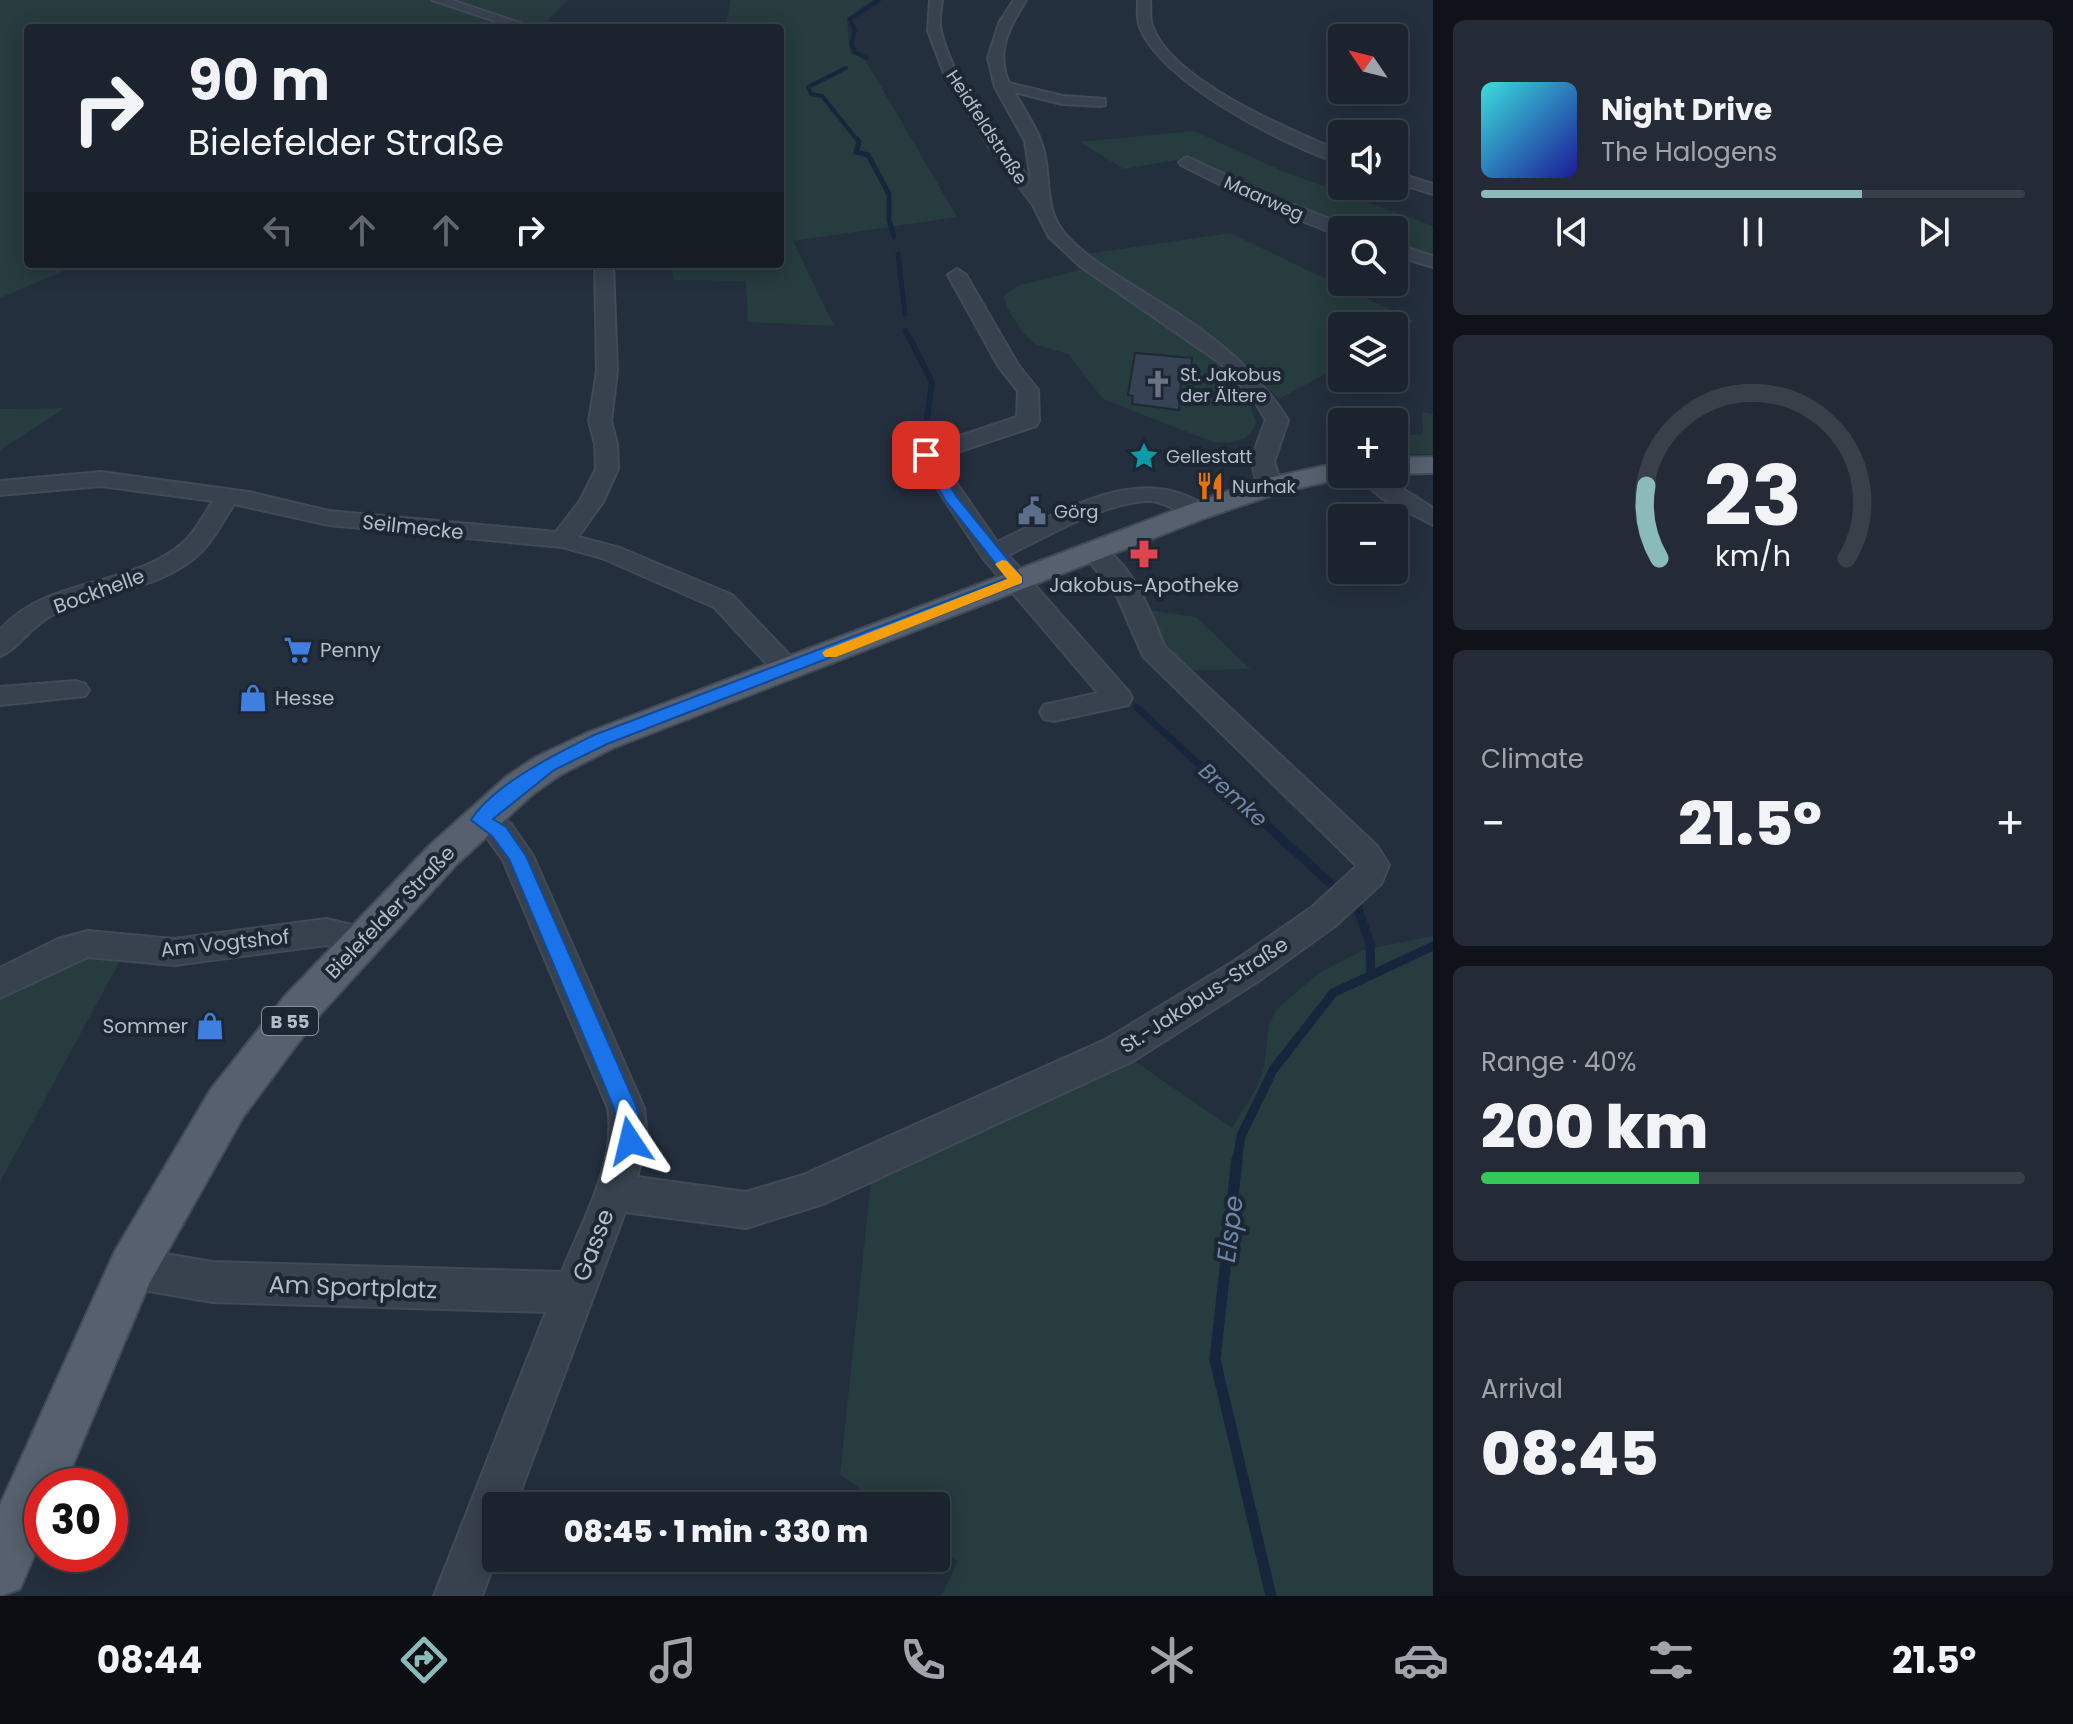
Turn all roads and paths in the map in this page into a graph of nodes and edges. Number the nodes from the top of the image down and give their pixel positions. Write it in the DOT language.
graph roads {
  1 [pos="438,0"];
  2 [pos="936,0"];
  3 [pos="1020,0"];
  4 [pos="1144,0"];
  5 [pos="516,24"];
  6 [pos="1002,87"];
  7 [pos="1100,102"];
  8 [pos="1328,152"];
  9 [pos="1187,162"];
  10 [pos="1408,181"];
  11 [pos="1433,189"];
  12 [pos="1041,204"];
  13 [pos="1328,225"];
  14 [pos="1408,254"];
  15 [pos="1433,262"];
  16 [pos="604,268"];
  17 [pos="957,275"];
  18 [pos="1433,465"];
  19 [pos="1408,466"];
  20 [pos="1328,473"];
  21 [pos="1270,486"];
  22 [pos="0,488"];
  23 [pos="1383,488"];
  24 [pos="228,496"];
  25 [pos="1198,511"];
  26 [pos="1433,518"];
  27 [pos="563,540"];
  28 [pos="1093,551"];
  29 [pos="992,553"];
  30 [pos="1016,580"];
  31 [pos="0,647"];
  32 [pos="788,670"];
  33 [pos="75,690"];
  34 [pos="0,696"];
  35 [pos="1054,712"];
  36 [pos="480,820"];
  37 [pos="362,939"];
  38 [pos="0,984"];
  39 [pos="613,1192"];
  40 [pos="132,1268"];
  41 [pos="574,1293"];
  42 [pos="0,1569"];
  43 [pos="458,1596"];
  1 -- 5 [label="street"];
  2 -- 12 [label="street, Heidfeldstraße"];
  3 -- 6 [label="street"];
  4 -- 8 [label="street"];
  6 -- 7 [label="street"];
  6 -- 12 [label="street"];
  9 -- 13 [label="street, Maarweg"];
  10 -- 11 [label="street"];
  12 -- 21 [label="street, Heidfeldstraße"];
  14 -- 15 [label="street"];
  16 -- 27 [label="street"];
  17 -- 29 [label="street"];
  18 -- 19 [label="main road"];
  20 -- 21 [label="main road, Bielefelder Straße / B 55"];
  21 -- 25 [label="main road, Bielefelder Straße / B 55"];
  22 -- 24 [label="street, Seilmecke"];
  23 -- 26 [label="street"];
  24 -- 27 [label="street, Seilmecke"];
  24 -- 31 [label="street, Bockhelle"];
  25 -- 28 [label="main road, Bielefelder Straße / B 55"];
  25 -- 29 [label="street"];
  27 -- 32 [label="street, Seilmecke"];
  28 -- 30 [label="main road, Bielefelder Straße / B 55"];
  28 -- 39 [label="street, St.-Jakobus-Straße"];
  29 -- 30 [label="street"];
  30 -- 32 [label="main road, Bielefelder Straße / B 55"];
  30 -- 35 [label="street"];
  32 -- 36 [label="main road, Bielefelder Straße / B 55"];
  33 -- 34 [label="street"];
  36 -- 37 [label="main road, Bielefelder Straße / B 55"];
  36 -- 39 [label="street, Gasse"];
  37 -- 38 [label="street, Am Vogtshof"];
  37 -- 40 [label="main road, Bielefelder Straße / B 55"];
  39 -- 41 [label="street, Gasse"];
  40 -- 41 [label="street, Am Sportplatz"];
  40 -- 42 [label="main road, Bielefelder Straße / B 55"];
  41 -- 43 [label="street, Gasse"];
}
